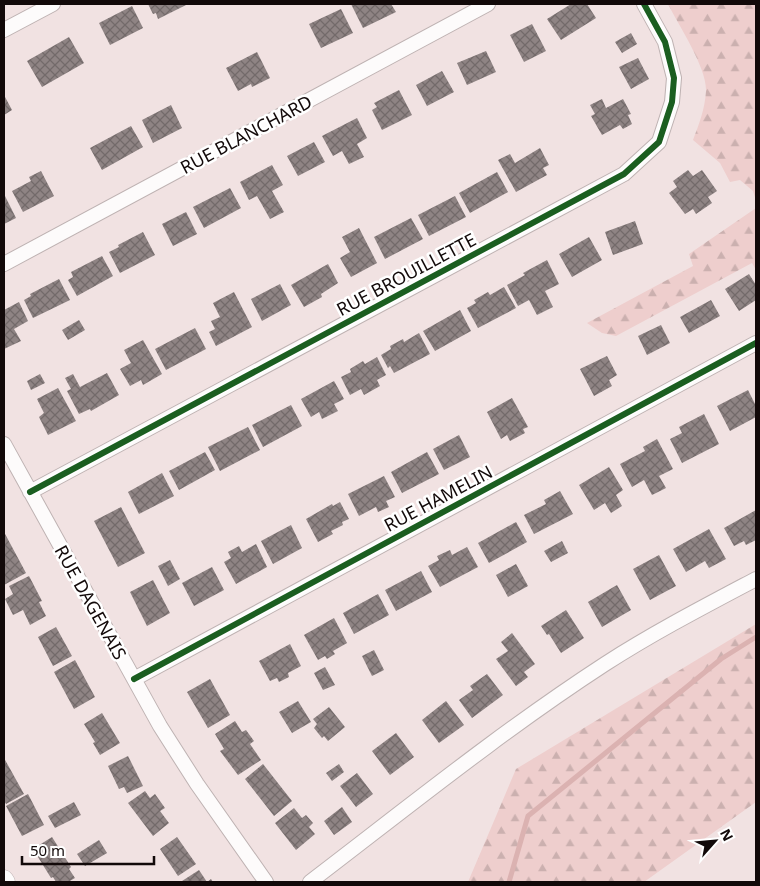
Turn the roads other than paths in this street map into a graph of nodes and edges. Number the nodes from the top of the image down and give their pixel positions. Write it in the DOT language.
graph roads {
  1 [pos="53,4"];
  2 [pos="488,4"];
  3 [pos="644,4"];
  4 [pos="4,30"];
  5 [pos="4,264"];
  6 [pos="756,343"];
  7 [pos="4,444"];
  8 [pos="30,492"];
  9 [pos="756,580"];
  10 [pos="134,679"];
  11 [pos="4,879"];
  12 [pos="6,882"];
  13 [pos="266,882"];
  14 [pos="310,882"];
  1 -- 4 [label="street"];
  2 -- 5 [label="street, RUE BLANCHARD"];
  3 -- 8 [label="street, RUE BROUILLETTE"];
  6 -- 10 [label="street, RUE HAMELIN"];
  7 -- 8 [label="street, RUE DAGENAIS"];
  8 -- 10 [label="street, RUE DAGENAIS"];
  9 -- 14 [label="street"];
  10 -- 13 [label="street, RUE DAGENAIS"];
  11 -- 12 [label="street"];
}
